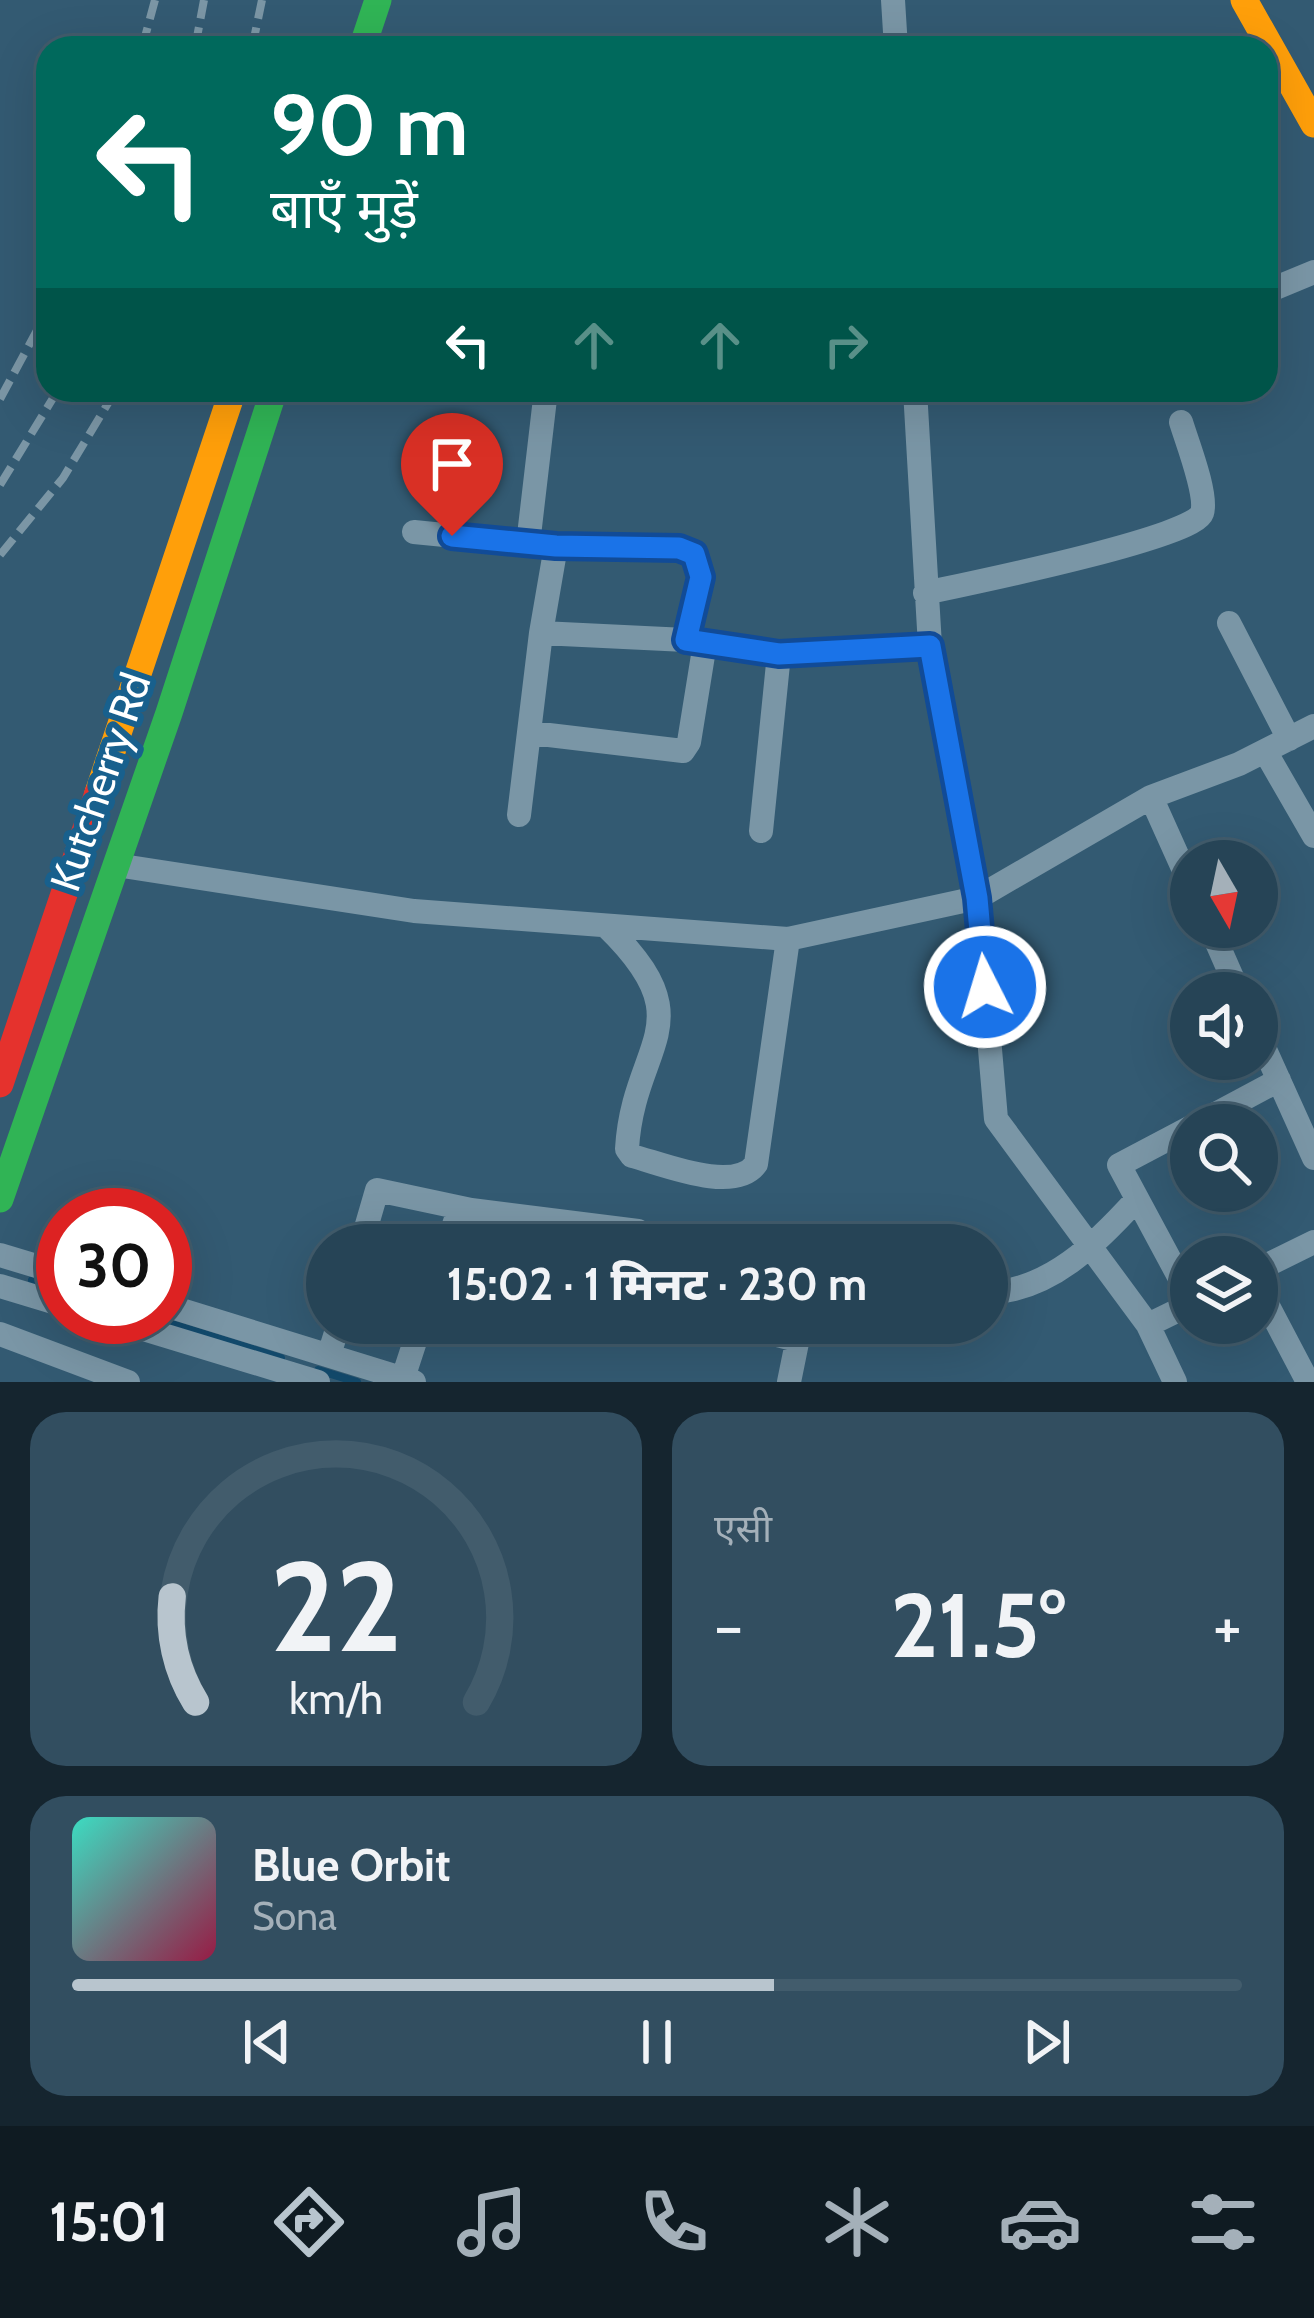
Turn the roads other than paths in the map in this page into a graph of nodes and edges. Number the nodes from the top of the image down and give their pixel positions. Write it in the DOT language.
graph roads {
  1 [pos="362,0"];
  2 [pos="378,0"];
  3 [pos="400,0"];
  4 [pos="893,0"];
  5 [pos="1226,0"];
  6 [pos="1244,0"];
  7 [pos="1265,0"];
  8 [pos="350,36"];
  9 [pos="366,36"];
  10 [pos="389,36"];
  11 [pos="895,36"];
  12 [pos="1248,36"];
  13 [pos="1264,36"];
  14 [pos="1278,60"];
  15 [pos="1314,86"];
  16 [pos="1278,87"];
  17 [pos="1314,124"];
  18 [pos="1314,152"];
  19 [pos="1314,272"];
  20 [pos="1278,287"];
  21 [pos="229,402"];
  22 [pos="245,402"];
  23 [pos="270,402"];
  24 [pos="545,402"];
  25 [pos="916,402"];
  26 [pos="1181,422"];
  27 [pos="414,532"];
  28 [pos="528,544"];
  29 [pos="556,546"];
  30 [pos="925,593"];
  31 [pos="1229,623"];
  32 [pos="541,633"];
  33 [pos="696,641"];
  34 [pos="930,646"];
  35 [pos="779,654"];
  36 [pos="1314,727"];
  37 [pos="532,733"];
  38 [pos="1289,739"];
  39 [pos="1265,751"];
  40 [pos="1151,797"];
  41 [pos="519,815"];
  42 [pos="761,831"];
  43 [pos="1314,836"];
  44 [pos="1170,840"];
  45 [pos="116,865"];
  46 [pos="977,898"];
  47 [pos="606,926"];
  48 [pos="788,939"];
  49 [pos="1279,1080"];
  50 [pos="0,1084"];
  51 [pos="1234,1104"];
  52 [pos="1170,1138"];
  53 [pos="0,1148"];
  54 [pos="1314,1158"];
  55 [pos="1137,1198"];
  56 [pos="0,1199"];
  57 [pos="471,1210"];
  58 [pos="367,1224"];
  59 [pos="454,1224"];
  60 [pos="582,1224"];
  61 [pos="1314,1242"];
  62 [pos="1092,1249"];
  63 [pos="0,1256"];
  64 [pos="1278,1260"];
  65 [pos="1170,1261"];
  66 [pos="36,1266"];
  67 [pos="0,1286"];
  68 [pos="1008,1292"];
  69 [pos="36,1297"];
  70 [pos="192,1313"];
  71 [pos="1170,1313"];
  72 [pos="1148,1325"];
  73 [pos="1278,1326"];
  74 [pos="0,1334"];
  75 [pos="192,1344"];
  76 [pos="332,1344"];
  77 [pos="417,1344"];
  78 [pos="796,1344"];
  79 [pos="329,1355"];
  80 [pos="409,1380"];
  81 [pos="128,1382"];
  82 [pos="319,1382"];
  83 [pos="789,1382"];
  84 [pos="1175,1382"];
  85 [pos="1308,1382"];
  1 -- 8 [label="highway"];
  2 -- 9 [label="highway"];
  3 -- 10 [label="highway"];
  4 -- 11 [label="street"];
  5 -- 12 [label="highway"];
  6 -- 13 [label="highway"];
  7 -- 15 [label="highway"];
  14 -- 17 [label="highway"];
  16 -- 18 [label="highway"];
  19 -- 20 [label="street"];
  21 -- 50 [label="highway"];
  22 -- 53 [label="highway"];
  23 -- 45 [label="highway, Kutcherry Rd"];
  24 -- 28 [label="street"];
  25 -- 30 [label="street"];
  26 -- 30 [label="street"];
  27 -- 28 [label="street"];
  28 -- 29 [label="street"];
  29 -- 32 [label="street"];
  29 -- 33 [label="street"];
  30 -- 34 [label="street"];
  31 -- 38 [label="street"];
  32 -- 33 [label="street"];
  32 -- 37 [label="street"];
  33 -- 35 [label="street"];
  33 -- 37 [label="street"];
  34 -- 35 [label="street"];
  34 -- 46 [label="street"];
  35 -- 42 [label="street"];
  36 -- 38 [label="street"];
  37 -- 41 [label="street"];
  38 -- 39 [label="street"];
  39 -- 40 [label="street"];
  39 -- 43 [label="street"];
  40 -- 44 [label="street"];
  40 -- 46 [label="street"];
  45 -- 47 [label="street"];
  45 -- 56 [label="highway, Kutcherry Rd"];
  46 -- 48 [label="street"];
  46 -- 62 [label="street"];
  47 -- 48 [label="street"];
  47 -- 48 [label="street"];
  49 -- 51 [label="street"];
  49 -- 54 [label="street"];
  52 -- 55 [label="street"];
  55 -- 62 [label="street"];
  55 -- 65 [label="street"];
  57 -- 58 [label="street"];
  57 -- 59 [label="street"];
  57 -- 60 [label="street"];
  61 -- 64 [label="street"];
  62 -- 68 [label="street"];
  62 -- 72 [label="street"];
  63 -- 66 [label="street"];
  67 -- 69 [label="street"];
  70 -- 79 [label="street"];
  71 -- 72 [label="street"];
  72 -- 84 [label="street"];
  73 -- 85 [label="street"];
  74 -- 81 [label="street"];
  75 -- 82 [label="street"];
  76 -- 79 [label="street"];
  77 -- 80 [label="street"];
  78 -- 83 [label="street"];
  79 -- 80 [label="street"];
}
